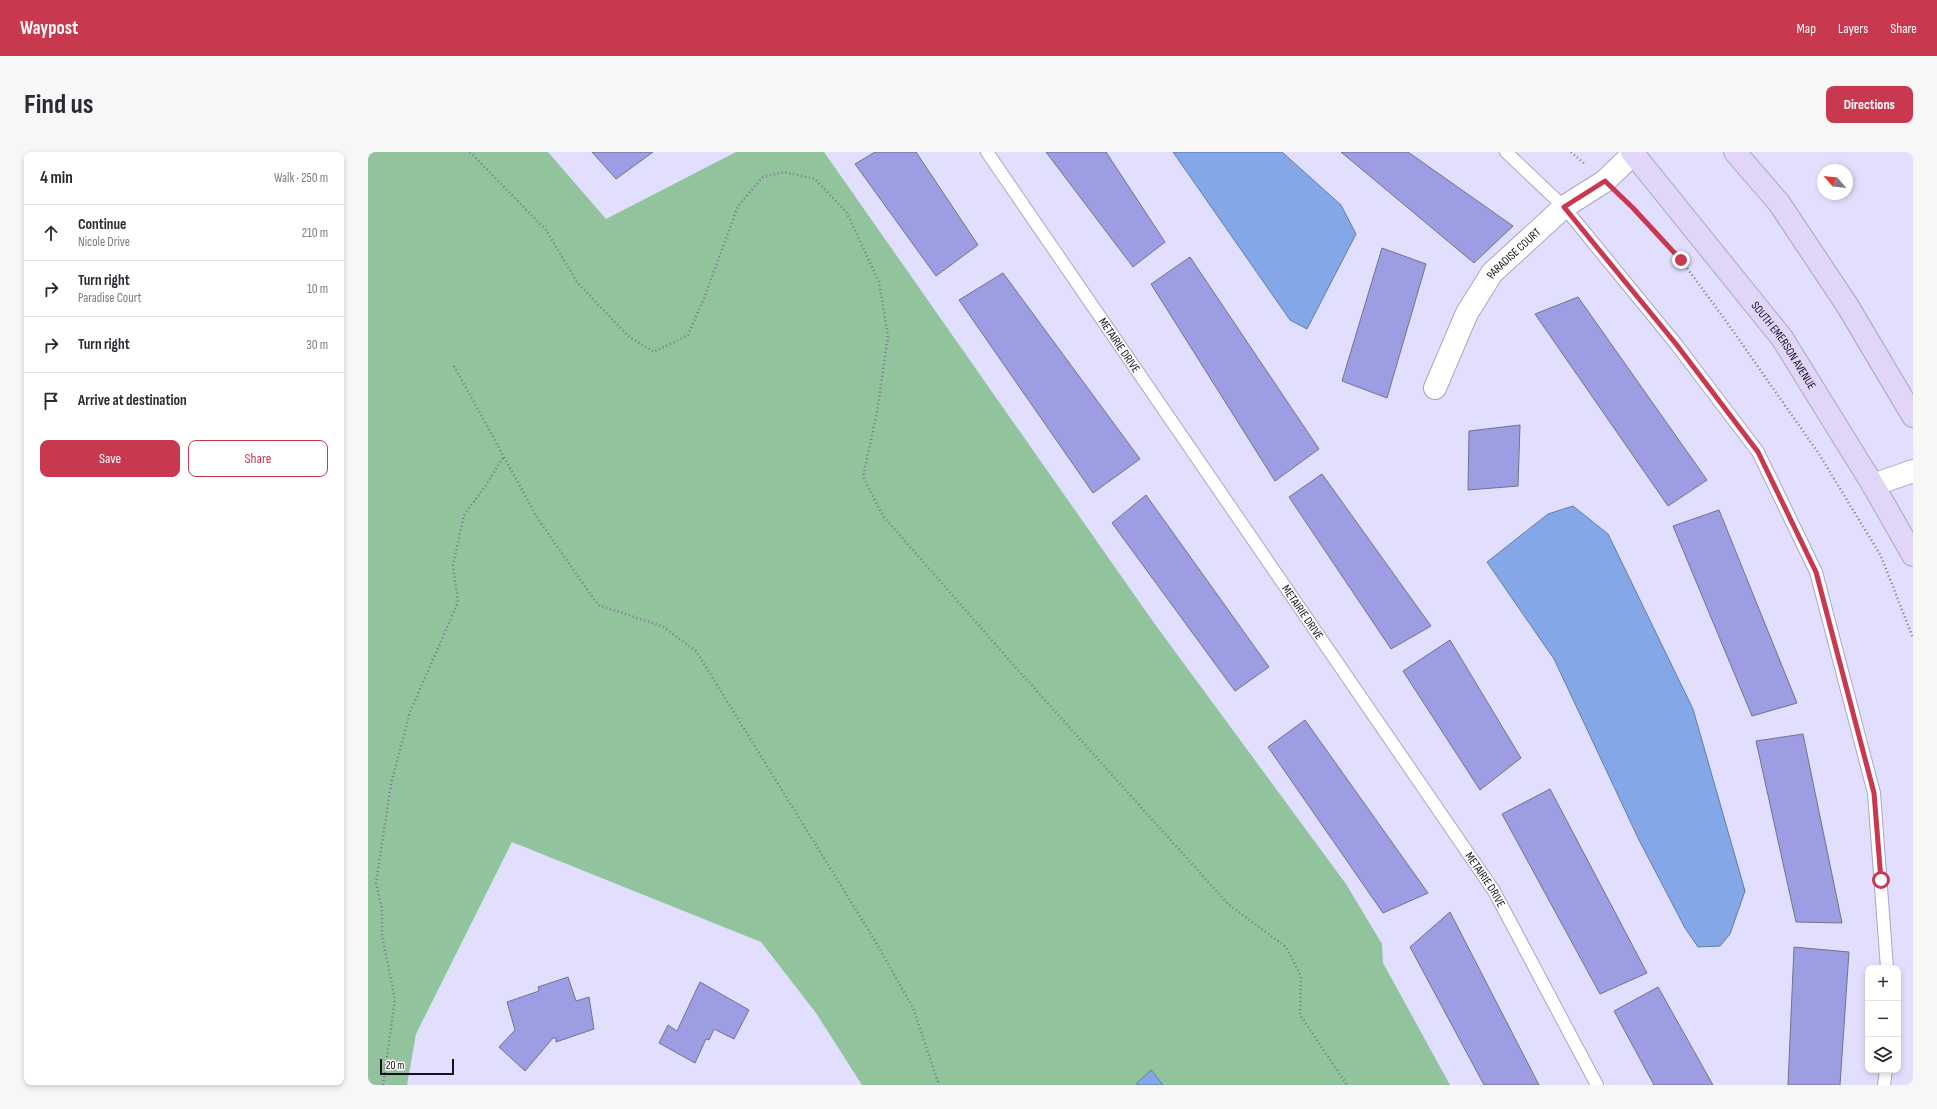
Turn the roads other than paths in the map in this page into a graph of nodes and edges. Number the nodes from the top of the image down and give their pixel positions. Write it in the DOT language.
graph roads {
  1 [pos="987,152"];
  2 [pos="1506,152"];
  3 [pos="1633,152"];
  4 [pos="1735,152"];
  5 [pos="1564,207"];
  6 [pos="1436,388"];
  7 [pos="1913,416"];
  8 [pos="1913,471"];
  9 [pos="1873,485"];
  10 [pos="1913,555"];
  11 [pos="1887,965"];
  12 [pos="1886,1073"];
  13 [pos="1597,1085"];
  14 [pos="1884,1085"];
  1 -- 13 [label="lane, METAIRIE DRIVE"];
  2 -- 5 [label="lane"];
  3 -- 5 [label="street, PARADISE COURT"];
  3 -- 9 [label="main road, SOUTH EMERSON AVENUE"];
  4 -- 7 [label="main road"];
  5 -- 6 [label="street, PARADISE COURT"];
  5 -- 11 [label="lane"];
  8 -- 9 [label="street"];
  9 -- 10 [label="main road, SOUTH EMERSON AVENUE"];
  12 -- 14 [label="lane"];
}
